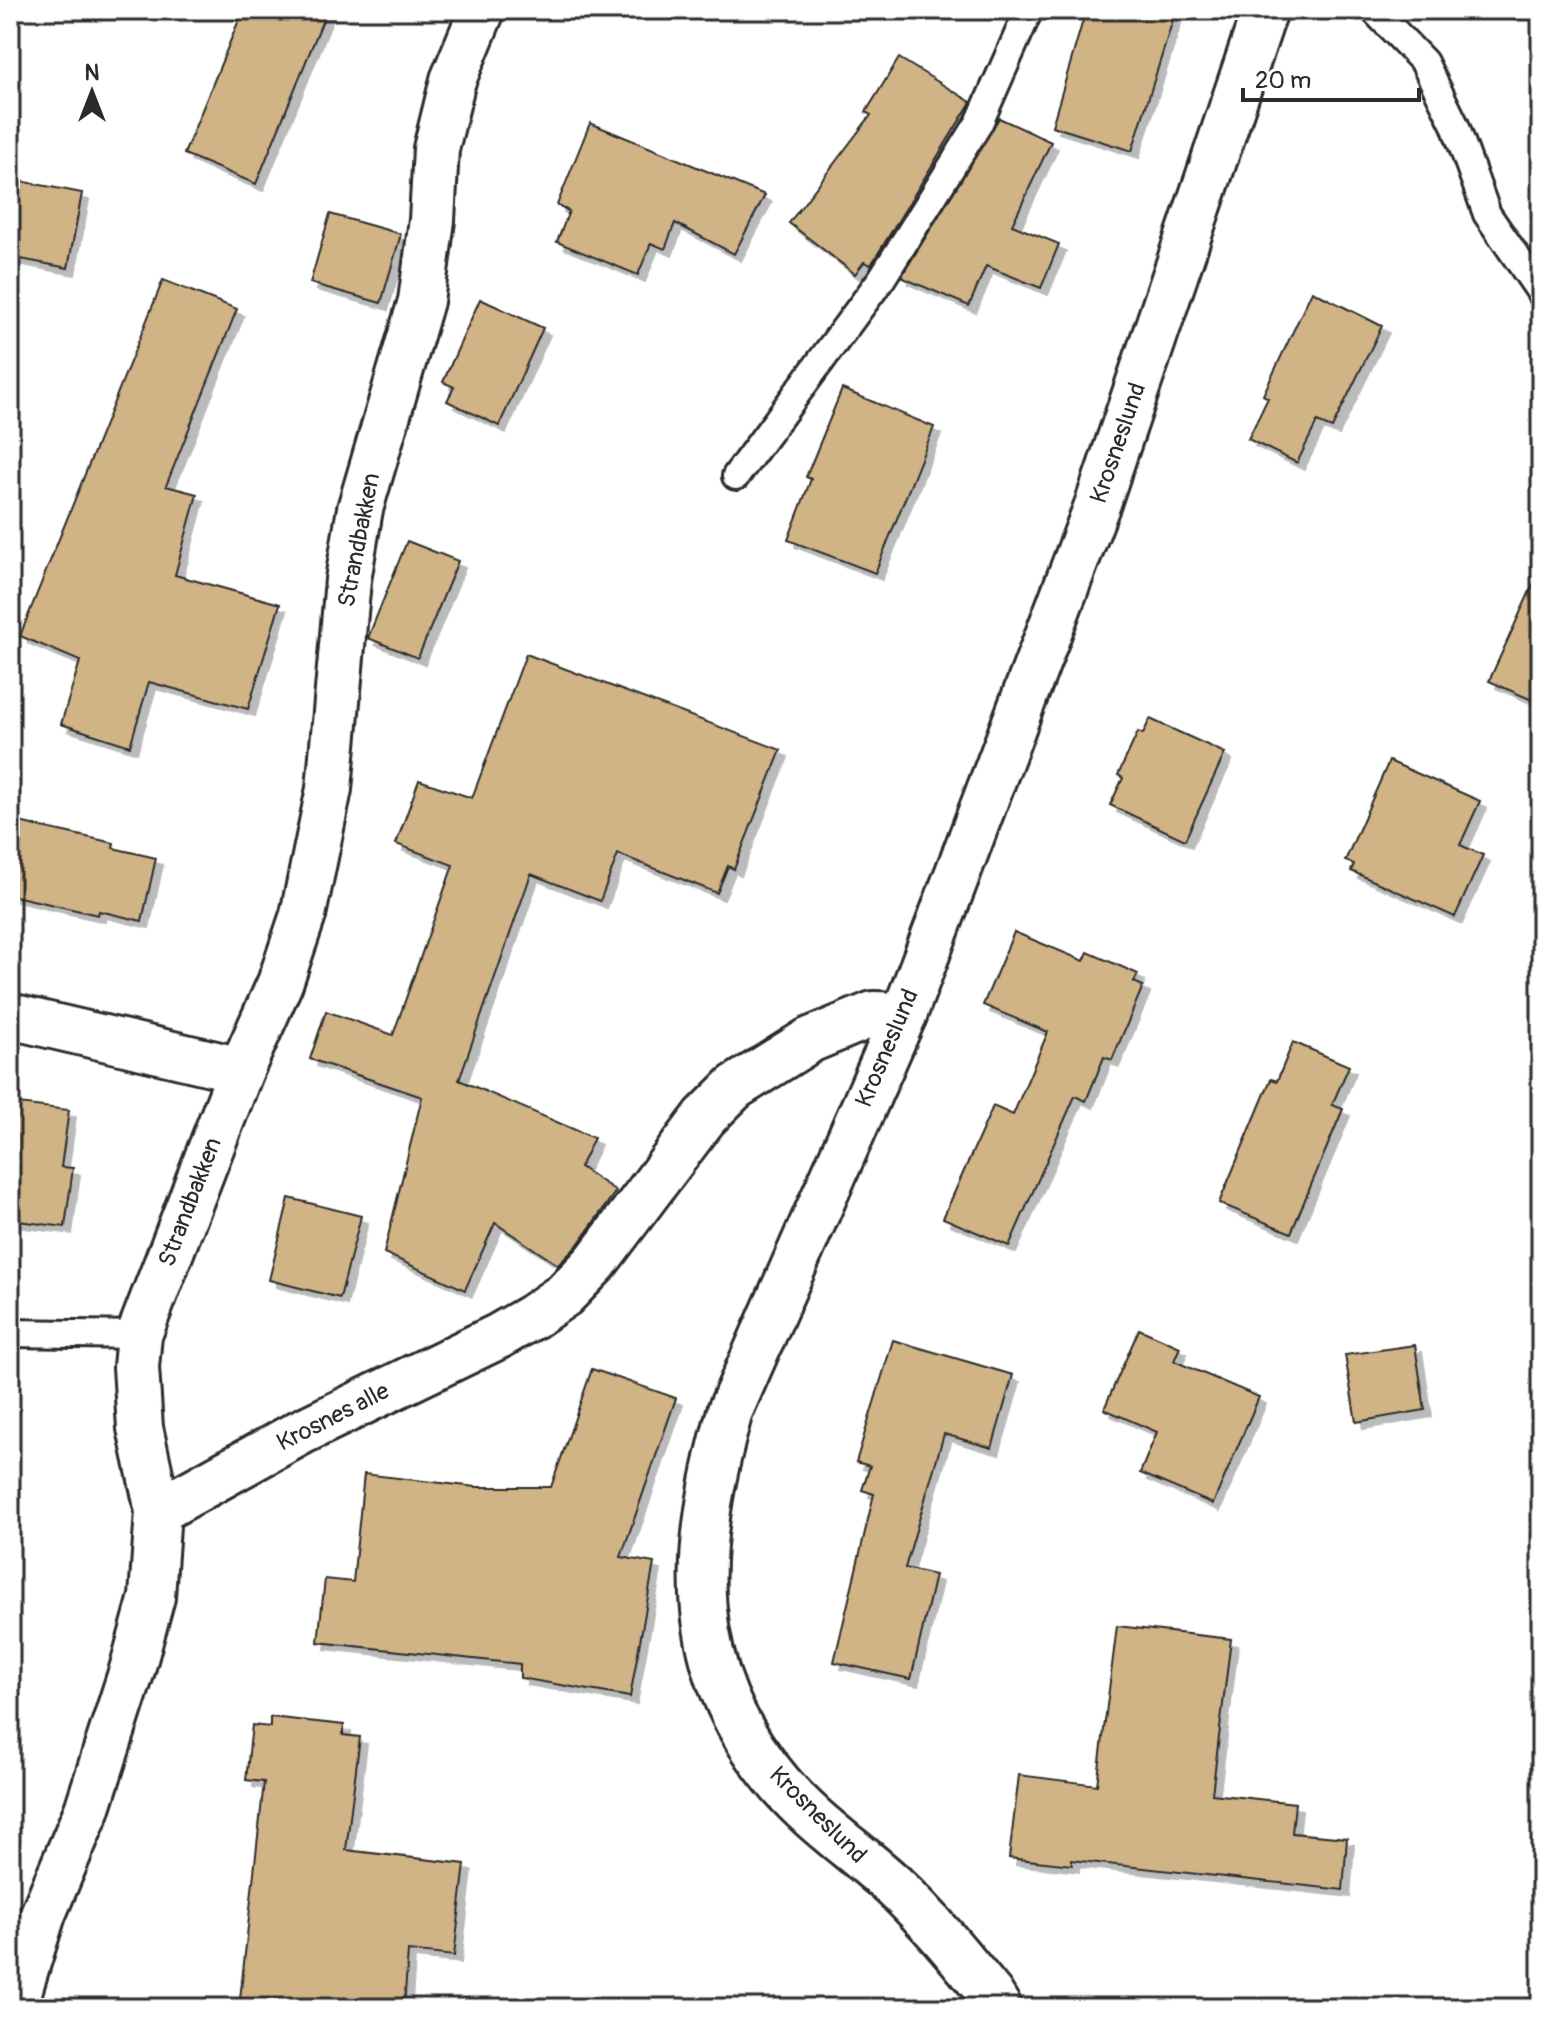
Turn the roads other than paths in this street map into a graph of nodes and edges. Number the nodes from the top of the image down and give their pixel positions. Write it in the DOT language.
graph roads {
  1 [pos="482,10"];
  2 [pos="1029,10"];
  3 [pos="1265,10"];
  4 [pos="1374,10"];
  5 [pos="1541,293"];
  6 [pos="736,476"];
  7 [pos="904,1015"];
  8 [pos="10,1016"];
  9 [pos="241,1070"];
  10 [pos="10,1333"];
  11 [pos="139,1335"];
  12 [pos="158,1511"];
  13 [pos="17,2008"];
  14 [pos="999,2008"];
  1 -- 9 [label="street, Strandbakken"];
  2 -- 6 [label="lane"];
  3 -- 7 [label="street, Krosneslund"];
  4 -- 5 [label="lane"];
  7 -- 12 [label="street, Krosnes alle"];
  7 -- 14 [label="street, Krosneslund"];
  8 -- 9 [label="street"];
  9 -- 11 [label="street, Strandbakken"];
  10 -- 11 [label="lane"];
  11 -- 12 [label="street, Strandbakken"];
  12 -- 13 [label="street"];
}
